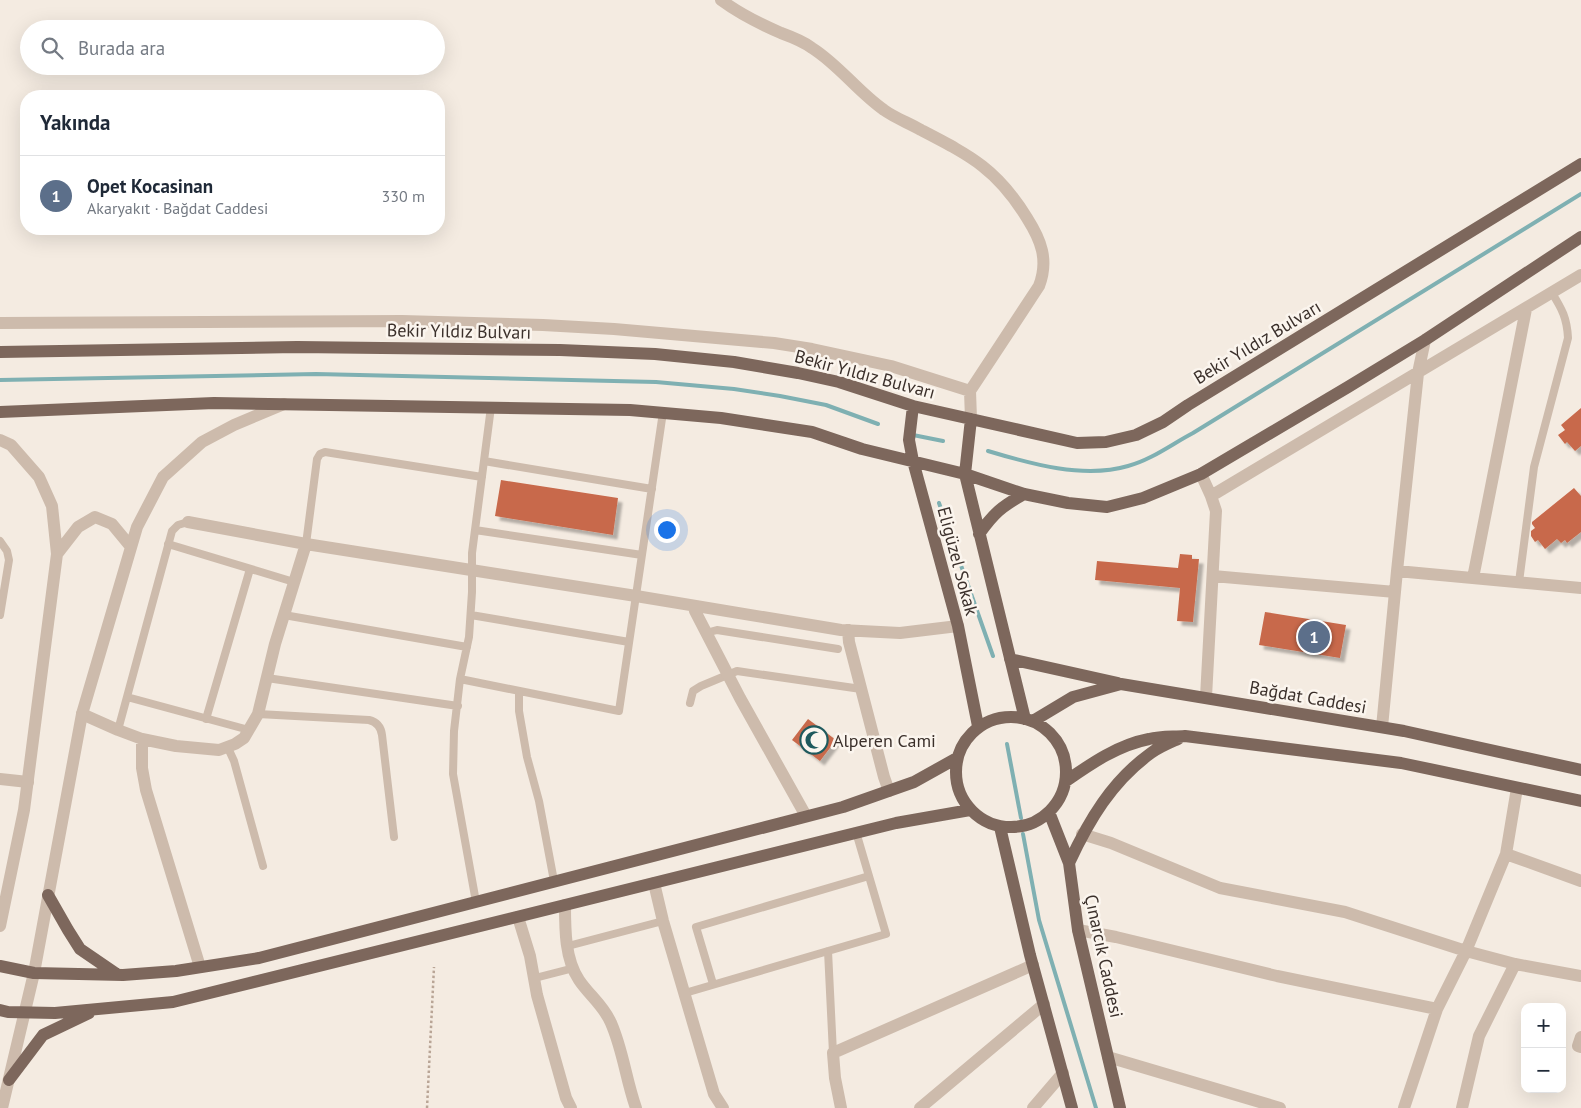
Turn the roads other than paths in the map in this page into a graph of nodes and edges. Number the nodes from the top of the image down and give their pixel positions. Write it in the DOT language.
graph roads {
  1 [pos="722,0"];
  2 [pos="1581,164"];
  3 [pos="1581,237"];
  4 [pos="1581,275"];
  5 [pos="1552,293"];
  6 [pos="1526,309"];
  7 [pos="0,323"];
  8 [pos="1425,340"];
  9 [pos="0,352"];
  10 [pos="1418,373"];
  11 [pos="970,391"];
  12 [pos="284,404"];
  13 [pos="913,406"];
  14 [pos="491,407"];
  15 [pos="0,412"];
  16 [pos="663,412"];
  17 [pos="971,419"];
  18 [pos="0,440"];
  19 [pos="484,461"];
  20 [pos="913,461"];
  21 [pos="965,474"];
  22 [pos="1201,474"];
  23 [pos="482,477"];
  24 [pos="652,488"];
  25 [pos="1024,494"];
  26 [pos="1211,496"];
  27 [pos="188,522"];
  28 [pos="475,530"];
  29 [pos="979,534"];
  30 [pos="0,541"];
  31 [pos="168,544"];
  32 [pos="306,544"];
  33 [pos="131,547"];
  34 [pos="57,554"];
  35 [pos="642,555"];
  36 [pos="250,568"];
  37 [pos="471,570"];
  38 [pos="1397,570"];
  39 [pos="1212,576"];
  40 [pos="1473,578"];
  41 [pos="294,582"];
  42 [pos="1519,582"];
  43 [pos="1581,588"];
  44 [pos="1394,592"];
  45 [pos="636,596"];
  46 [pos="694,606"];
  47 [pos="284,615"];
  48 [pos="471,615"];
  49 [pos="0,616"];
  50 [pos="958,626"];
  51 [pos="848,630"];
  52 [pos="706,633"];
  53 [pos="629,642"];
  54 [pos="467,647"];
  55 [pos="838,649"];
  56 [pos="1010,659"];
  57 [pos="728,674"];
  58 [pos="267,678"];
  59 [pos="460,679"];
  60 [pos="1121,684"];
  61 [pos="861,689"];
  62 [pos="519,691"];
  63 [pos="127,697"];
  64 [pos="1206,697"];
  65 [pos="690,703"];
  66 [pos="458,706"];
  67 [pos="82,714"];
  68 [pos="258,714"];
  69 [pos="206,718"];
  70 [pos="1029,720"];
  71 [pos="978,726"];
  72 [pos="1382,727"];
  73 [pos="118,730"];
  74 [pos="249,730"];
  75 [pos="1185,736"];
  76 [pos="142,739"];
  77 [pos="228,748"];
  78 [pos="957,758"];
  79 [pos="1581,770"];
  80 [pos="0,780"];
  81 [pos="1066,781"];
  82 [pos="28,782"];
  83 [pos="1518,788"];
  84 [pos="889,791"];
  85 [pos="1581,801"];
  86 [pos="970,810"];
  87 [pos="1049,812"];
  88 [pos="806,816"];
  89 [pos="1000,827"];
  90 [pos="856,832"];
  91 [pos="1082,834"];
  92 [pos="394,837"];
  93 [pos="1506,854"];
  94 [pos="1069,863"];
  95 [pos="263,866"];
  96 [pos="869,876"];
  97 [pos="1581,881"];
  98 [pos="554,882"];
  99 [pos="654,882"];
  100 [pos="48,895"];
  101 [pos="476,902"];
  102 [pos="565,905"];
  103 [pos="518,917"];
  104 [pos="663,921"];
  105 [pos="0,926"];
  106 [pos="1078,930"];
  107 [pos="568,946"];
  108 [pos="828,951"];
  109 [pos="1466,951"];
  110 [pos="1515,964"];
  111 [pos="1033,965"];
  112 [pos="0,966"];
  113 [pos="200,967"];
  114 [pos="574,968"];
  115 [pos="34,973"];
  116 [pos="118,975"];
  117 [pos="1581,976"];
  118 [pos="535,978"];
  119 [pos="713,984"];
  120 [pos="685,993"];
  121 [pos="1044,1004"];
  122 [pos="97,1009"];
  123 [pos="1437,1009"];
  124 [pos="0,1010"];
  125 [pos="25,1012"];
  126 [pos="1581,1036"];
  127 [pos="1581,1047"];
  128 [pos="833,1053"];
  129 [pos="1108,1057"];
  130 [pos="1063,1073"];
  131 [pos="9,1080"];
  132 [pos="2,1108"];
  133 [pos="571,1108"];
  134 [pos="636,1108"];
  135 [pos="723,1108"];
  136 [pos="842,1108"];
  137 [pos="920,1108"];
  138 [pos="1033,1108"];
  139 [pos="1072,1108"];
  140 [pos="1120,1108"];
  141 [pos="1280,1108"];
  142 [pos="1404,1108"];
  143 [pos="1462,1108"];
  1 -- 11 [label="street"];
  2 -- 17 [label="main road, Bekir Yıldız Bulvarı"];
  3 -- 8 [label="main road"];
  4 -- 5 [label="street"];
  5 -- 6 [label="street"];
  5 -- 42 [label="lane"];
  6 -- 10 [label="street"];
  6 -- 40 [label="street"];
  7 -- 11 [label="street"];
  8 -- 10 [label="street"];
  8 -- 22 [label="main road"];
  9 -- 13 [label="main road, Bekir Yıldız Bulvarı"];
  10 -- 26 [label="street"];
  10 -- 38 [label="street"];
  11 -- 17 [label="street"];
  12 -- 14 [label="main road"];
  12 -- 15 [label="main road"];
  12 -- 33 [label="street"];
  13 -- 17 [label="main road, Bekir Yıldız Bulvarı"];
  13 -- 20 [label="main road, Eligüzel Sokak"];
  14 -- 16 [label="main road"];
  14 -- 19 [label="lane"];
  16 -- 20 [label="main road"];
  16 -- 24 [label="lane"];
  17 -- 21 [label="main road, Eligüzel Sokak"];
  18 -- 34 [label="street"];
  19 -- 23 [label="lane"];
  19 -- 24 [label="lane"];
  20 -- 21 [label="main road"];
  20 -- 50 [label="main road, Eligüzel Sokak"];
  21 -- 25 [label="main road"];
  21 -- 29 [label="main road, Eligüzel Sokak"];
  22 -- 25 [label="main road"];
  22 -- 26 [label="street"];
  23 -- 28 [label="lane"];
  23 -- 32 [label="lane"];
  24 -- 35 [label="lane"];
  25 -- 29 [label="main road"];
  26 -- 39 [label="street"];
  27 -- 31 [label="lane"];
  27 -- 32 [label="street"];
  28 -- 35 [label="lane"];
  28 -- 37 [label="lane"];
  29 -- 56 [label="main road, Eligüzel Sokak"];
  30 -- 49 [label="lane"];
  31 -- 36 [label="lane"];
  31 -- 63 [label="lane"];
  32 -- 37 [label="street"];
  32 -- 41 [label="street"];
  33 -- 34 [label="street"];
  33 -- 67 [label="street"];
  34 -- 82 [label="street"];
  35 -- 45 [label="lane"];
  36 -- 41 [label="lane"];
  36 -- 69 [label="lane"];
  37 -- 45 [label="street"];
  37 -- 48 [label="lane"];
  38 -- 40 [label="street"];
  38 -- 44 [label="street"];
  39 -- 44 [label="street"];
  39 -- 64 [label="street"];
  40 -- 42 [label="street"];
  41 -- 47 [label="street"];
  42 -- 43 [label="street"];
  44 -- 72 [label="street"];
  45 -- 46 [label="street"];
  45 -- 53 [label="lane"];
  46 -- 51 [label="street"];
  46 -- 52 [label="street"];
  47 -- 54 [label="lane"];
  47 -- 58 [label="street"];
  48 -- 53 [label="lane"];
  48 -- 54 [label="lane"];
  50 -- 51 [label="street"];
  50 -- 71 [label="main road, Eligüzel Sokak"];
  51 -- 61 [label="street"];
  52 -- 55 [label="lane"];
  52 -- 57 [label="street"];
  53 -- 62 [label="lane"];
  54 -- 59 [label="lane"];
  56 -- 60 [label="main road"];
  56 -- 70 [label="main road, Eligüzel Sokak"];
  57 -- 61 [label="lane"];
  57 -- 65 [label="lane"];
  57 -- 88 [label="street"];
  58 -- 66 [label="lane"];
  58 -- 68 [label="street"];
  59 -- 62 [label="lane"];
  59 -- 66 [label="lane"];
  60 -- 64 [label="main road, Bağdat Caddesi"];
  60 -- 70 [label="main road, Bağdat Caddesi"];
  61 -- 84 [label="street"];
  62 -- 98 [label="lane"];
  63 -- 69 [label="lane"];
  63 -- 73 [label="lane"];
  64 -- 72 [label="main road, Bağdat Caddesi"];
  66 -- 101 [label="lane"];
  67 -- 73 [label="street"];
  67 -- 100 [label="street"];
  68 -- 74 [label="street"];
  68 -- 92 [label="lane"];
  69 -- 74 [label="lane"];
  70 -- 71 [label="main road"];
  70 -- 81 [label="main road"];
  71 -- 78 [label="main road"];
  72 -- 79 [label="main road, Bağdat Caddesi"];
  73 -- 76 [label="street"];
  74 -- 77 [label="street"];
  75 -- 81 [label="main road"];
  75 -- 83 [label="main road"];
  75 -- 91 [label="main road"];
  76 -- 77 [label="street"];
  76 -- 113 [label="street"];
  77 -- 95 [label="lane"];
  78 -- 84 [label="main road"];
  78 -- 86 [label="main road"];
  80 -- 82 [label="street"];
  81 -- 87 [label="main road"];
  82 -- 105 [label="street"];
  83 -- 85 [label="main road"];
  83 -- 93 [label="street"];
  84 -- 88 [label="main road"];
  86 -- 89 [label="main road"];
  86 -- 90 [label="main road"];
  87 -- 89 [label="main road"];
  87 -- 94 [label="main road, Çınarcık Caddesi"];
  88 -- 98 [label="main road"];
  89 -- 111 [label="main road"];
  90 -- 96 [label="lane"];
  90 -- 99 [label="main road"];
  91 -- 94 [label="main road"];
  91 -- 109 [label="street"];
  93 -- 97 [label="street"];
  93 -- 109 [label="street"];
  94 -- 106 [label="main road, Çınarcık Caddesi"];
  96 -- 108 [label="lane"];
  96 -- 119 [label="lane"];
  98 -- 101 [label="main road"];
  99 -- 102 [label="main road"];
  99 -- 104 [label="street"];
  100 -- 115 [label="street"];
  100 -- 116 [label="main road"];
  101 -- 113 [label="main road"];
  102 -- 103 [label="main road"];
  102 -- 107 [label="street"];
  103 -- 118 [label="street"];
  103 -- 122 [label="main road"];
  104 -- 107 [label="lane"];
  104 -- 120 [label="street"];
  106 -- 123 [label="street"];
  106 -- 129 [label="main road, Çınarcık Caddesi"];
  107 -- 114 [label="street"];
  108 -- 119 [label="lane"];
  108 -- 128 [label="lane"];
  109 -- 110 [label="street"];
  109 -- 123 [label="street"];
  110 -- 117 [label="street"];
  110 -- 143 [label="street"];
  111 -- 121 [label="main road"];
  111 -- 128 [label="street"];
  112 -- 115 [label="main road"];
  113 -- 116 [label="main road"];
  114 -- 118 [label="lane"];
  114 -- 134 [label="street"];
  115 -- 116 [label="main road"];
  115 -- 125 [label="street"];
  118 -- 133 [label="street"];
  119 -- 120 [label="lane"];
  120 -- 135 [label="street"];
  121 -- 130 [label="main road"];
  121 -- 137 [label="street"];
  122 -- 125 [label="main road"];
  122 -- 131 [label="main road"];
  123 -- 142 [label="street"];
  124 -- 125 [label="main road"];
  125 -- 131 [label="street"];
  126 -- 127 [label="street"];
  128 -- 136 [label="street"];
  129 -- 140 [label="main road, Çınarcık Caddesi"];
  129 -- 141 [label="street"];
  130 -- 138 [label="street"];
  130 -- 139 [label="main road"];
  131 -- 132 [label="street"];
}
